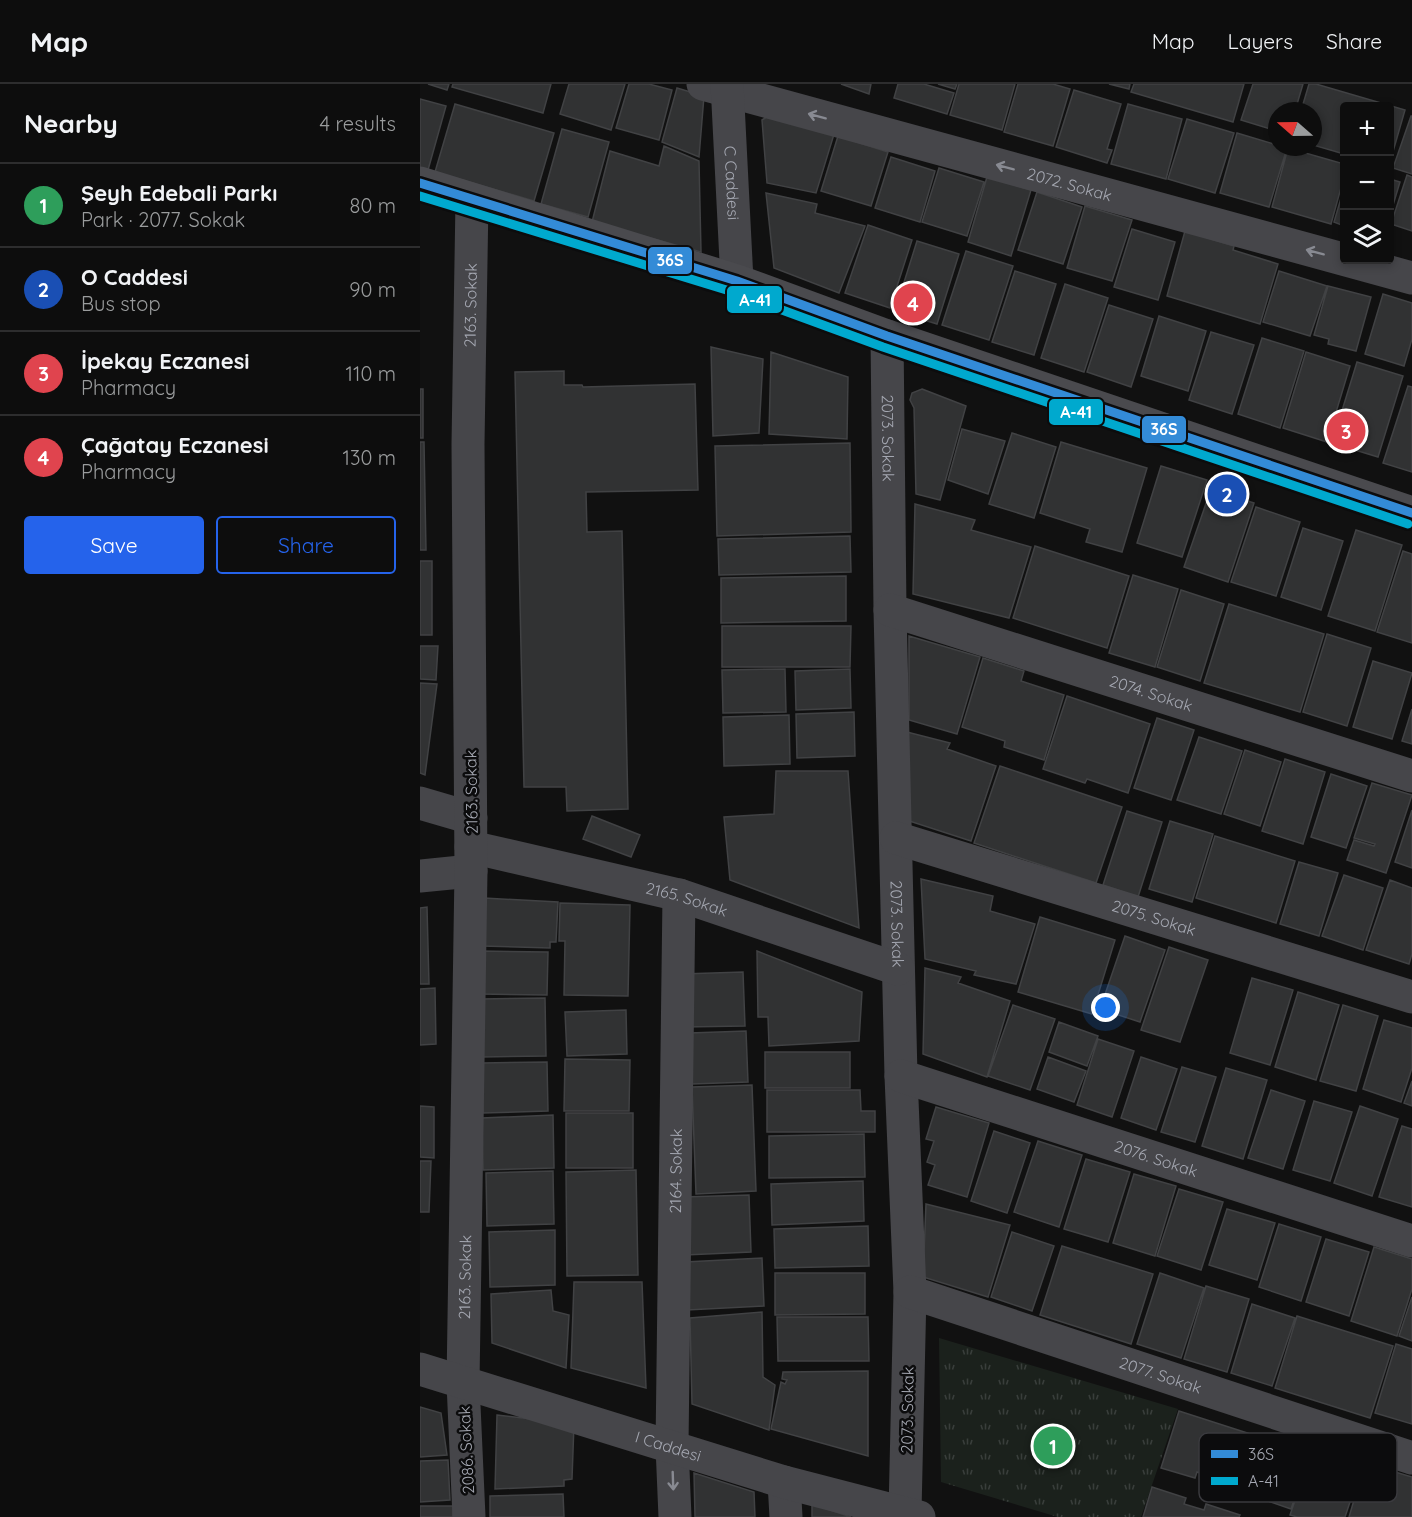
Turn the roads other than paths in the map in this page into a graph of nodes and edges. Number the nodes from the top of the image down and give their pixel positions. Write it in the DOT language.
graph roads {
  1 [pos="719,86"];
  2 [pos="420,183"];
  3 [pos="472,200"];
  4 [pos="1412,278"];
  5 [pos="737,281"];
  6 [pos="887,336"];
  7 [pos="1412,513"];
  8 [pos="890,610"];
  9 [pos="1412,776"];
  10 [pos="420,803"];
  11 [pos="896,838"];
  12 [pos="471,845"];
  13 [pos="420,876"];
  14 [pos="679,895"];
  15 [pos="898,969"];
  16 [pos="1412,998"];
  17 [pos="901,1076"];
  18 [pos="1412,1241"];
  19 [pos="910,1292"];
  20 [pos="420,1369"];
  21 [pos="463,1383"];
  22 [pos="1336,1433"];
  23 [pos="672,1446"];
  24 [pos="1397,1453"];
  25 [pos="1412,1458"];
  26 [pos="784,1482"];
  27 [pos="912,1515"];
  28 [pos="469,1517"];
  29 [pos="675,1517"];
  30 [pos="786,1517"];
  4 -- 1 [label="street, 2072. Sokak, one-way"];
  1 -- 5 [label="street, C Caddesi"];
  2 -- 3 [label="main road"];
  3 -- 5 [label="main road"];
  3 -- 12 [label="street, 2163. Sokak"];
  5 -- 6 [label="main road"];
  6 -- 7 [label="main road"];
  6 -- 8 [label="street, 2073. Sokak"];
  8 -- 9 [label="street, 2074. Sokak"];
  8 -- 11 [label="street, 2073. Sokak"];
  10 -- 12 [label="street"];
  11 -- 15 [label="street, 2073. Sokak"];
  11 -- 16 [label="street, 2075. Sokak"];
  12 -- 13 [label="street, 2165. Sokak"];
  12 -- 14 [label="street, 2165. Sokak"];
  12 -- 21 [label="street, 2163. Sokak"];
  14 -- 15 [label="street, 2165. Sokak"];
  14 -- 23 [label="street, 2164. Sokak"];
  15 -- 17 [label="street, 2073. Sokak"];
  17 -- 18 [label="street, 2076. Sokak"];
  17 -- 19 [label="street, 2073. Sokak"];
  19 -- 22 [label="street, 2077. Sokak"];
  19 -- 27 [label="street, 2073. Sokak"];
  20 -- 21 [label="street, I Caddesi"];
  21 -- 23 [label="street, I Caddesi"];
  21 -- 28 [label="street, 2086. Sokak"];
  23 -- 26 [label="street, I Caddesi"];
  23 -- 29 [label="street, 2164. Sokak, one-way"];
  24 -- 25 [label="street, 2077. Sokak"];
  26 -- 27 [label="street, I Caddesi"];
  26 -- 30 [label="street"];
}
